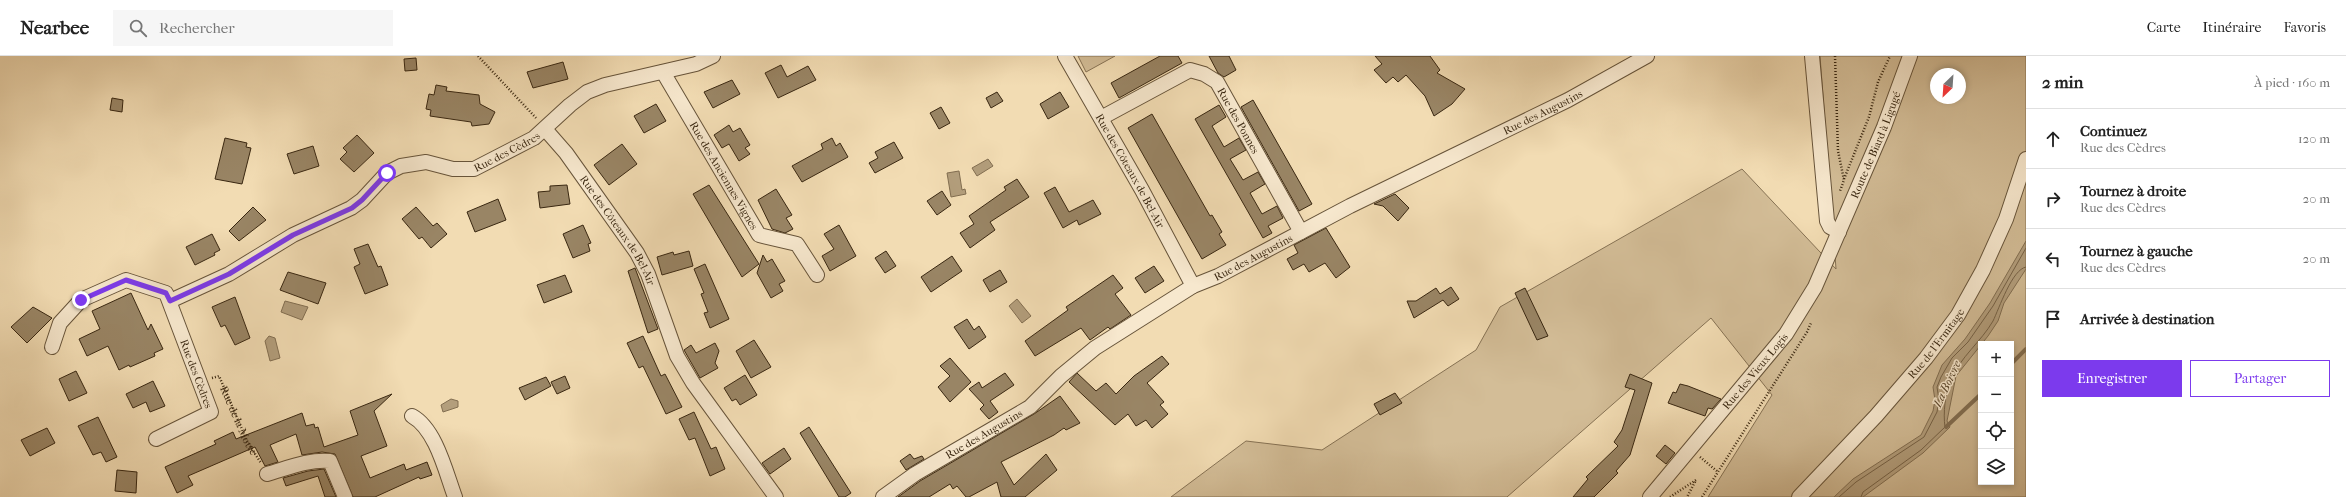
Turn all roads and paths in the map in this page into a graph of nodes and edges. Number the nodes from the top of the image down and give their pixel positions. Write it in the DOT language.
graph roads {
  1 [pos="478,56"];
  2 [pos="713,56"];
  3 [pos="1065,56"];
  4 [pos="1647,56"];
  5 [pos="1812,56"];
  6 [pos="1835,56"];
  7 [pos="1890,56"];
  8 [pos="1910,56"];
  9 [pos="663,72"];
  10 [pos="1101,118"];
  11 [pos="545,129"];
  12 [pos="2026,159"];
  13 [pos="1844,180"];
  14 [pos="1842,195"];
  15 [pos="1301,232"];
  16 [pos="1839,232"];
  17 [pos="817,275"];
  18 [pos="1194,286"];
  19 [pos="170,301"];
  20 [pos="1813,318"];
  21 [pos="52,348"];
  22 [pos="200,381"];
  23 [pos="412,416"];
  24 [pos="156,439"];
  25 [pos="1690,448"];
  26 [pos="1718,472"];
  27 [pos="267,474"];
  28 [pos="345,497"];
  29 [pos="455,497"];
  30 [pos="776,497"];
  31 [pos="883,497"];
  32 [pos="1650,497"];
  33 [pos="1669,497"];
  34 [pos="1687,497"];
  35 [pos="1701,497"];
  36 [pos="1799,497"];
  1 -- 11 [label="path"];
  2 -- 9 [label="street"];
  3 -- 10 [label="street, Rue des Côteaux de Bel-Air"];
  4 -- 15 [label="street, Rue des Augustins"];
  5 -- 16 [label="street"];
  6 -- 13 [label="path"];
  7 -- 13 [label="path"];
  8 -- 16 [label="street, Route de Biard à Ligugé"];
  9 -- 11 [label="street"];
  9 -- 17 [label="street, Rue des Anciennes Vignes"];
  10 -- 15 [label="street, Rue des Ponnes"];
  10 -- 18 [label="street, Rue des Côteaux de Bel-Air"];
  11 -- 19 [label="street, Rue des Cèdres"];
  11 -- 30 [label="street, Rue des Côteaux de Bel-Air"];
  12 -- 36 [label="street, Rue de l’Ermitage"];
  13 -- 14 [label="path"];
  15 -- 18 [label="street, Rue des Augustins"];
  16 -- 25 [label="street, Rue des Vieux Logis"];
  18 -- 31 [label="street, Rue des Augustins"];
  19 -- 21 [label="street"];
  19 -- 22 [label="street, Rue des Cèdres"];
  20 -- 26 [label="path"];
  22 -- 24 [label="street, Rue des Cèdres"];
  22 -- 27 [label="path, Rue de la Motte"];
  23 -- 29 [label="street"];
  25 -- 26 [label="path"];
  25 -- 32 [label="street, Rue des Vieux Logis"];
  26 -- 35 [label="path"];
  27 -- 28 [label="street"];
  33 -- 34 [label="path"];
}
